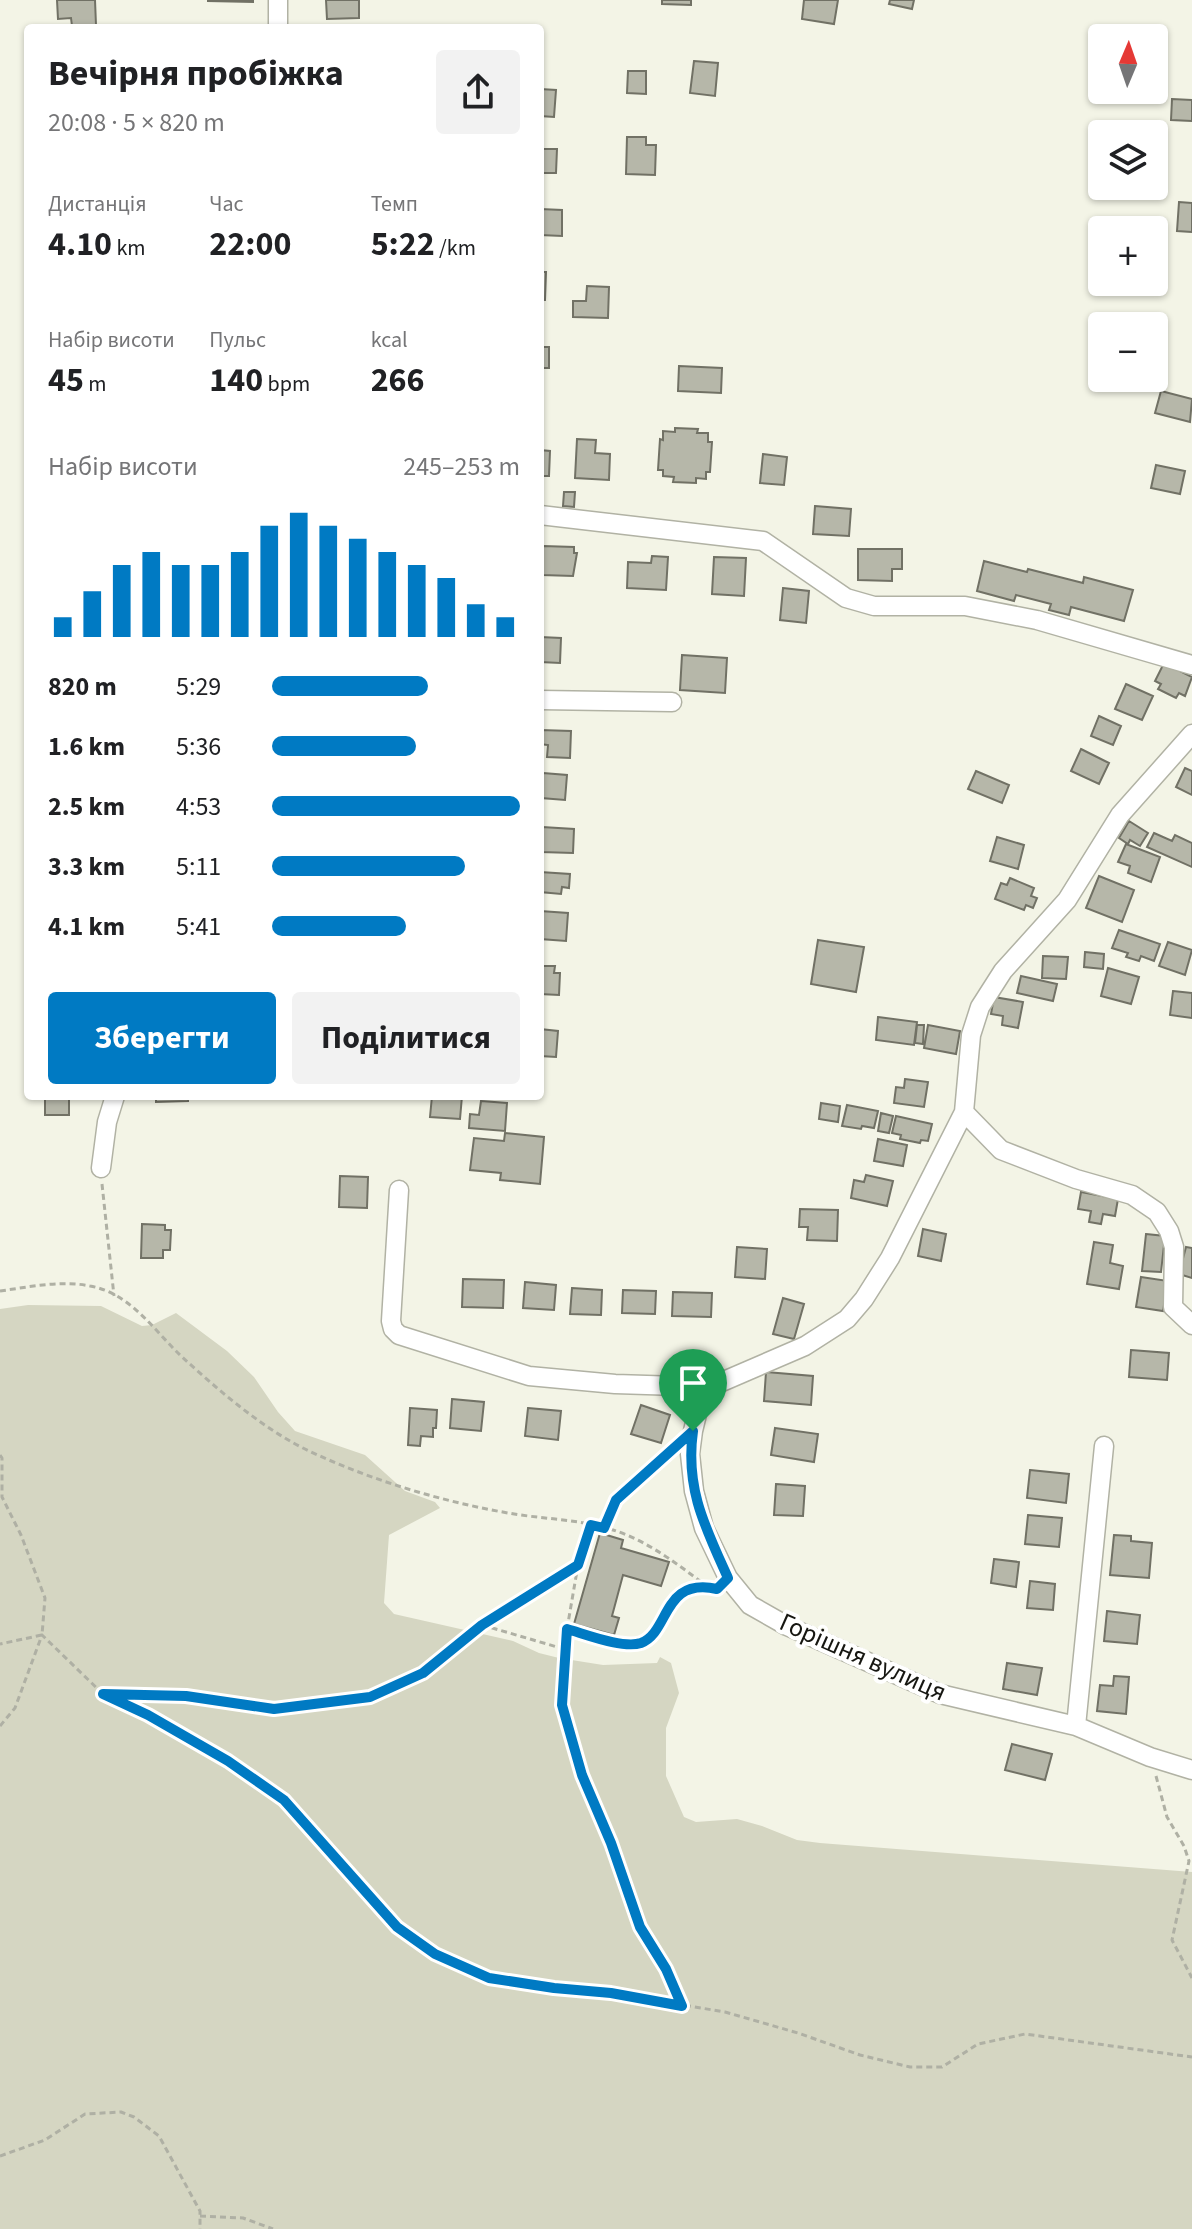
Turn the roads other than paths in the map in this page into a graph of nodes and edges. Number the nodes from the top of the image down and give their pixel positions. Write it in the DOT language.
graph roads {
  1 [pos="278,0"];
  2 [pos="278,24"];
  3 [pos="544,515"];
  4 [pos="1192,665"];
  5 [pos="544,700"];
  6 [pos="672,702"];
  7 [pos="1192,734"];
  8 [pos="114,1100"];
  9 [pos="964,1112"];
  10 [pos="101,1168"];
  11 [pos="399,1190"];
  12 [pos="1192,1325"];
  13 [pos="710,1387"];
  14 [pos="1104,1446"];
  15 [pos="1076,1726"];
  16 [pos="1192,1770"];
  1 -- 2 [label="street"];
  3 -- 4 [label="street"];
  5 -- 6 [label="street"];
  7 -- 9 [label="street"];
  8 -- 10 [label="street"];
  9 -- 12 [label="street"];
  9 -- 13 [label="street"];
  11 -- 13 [label="street"];
  13 -- 15 [label="street, Горішня вулиця"];
  14 -- 15 [label="street"];
  15 -- 16 [label="street, Горішня вулиця"];
}
